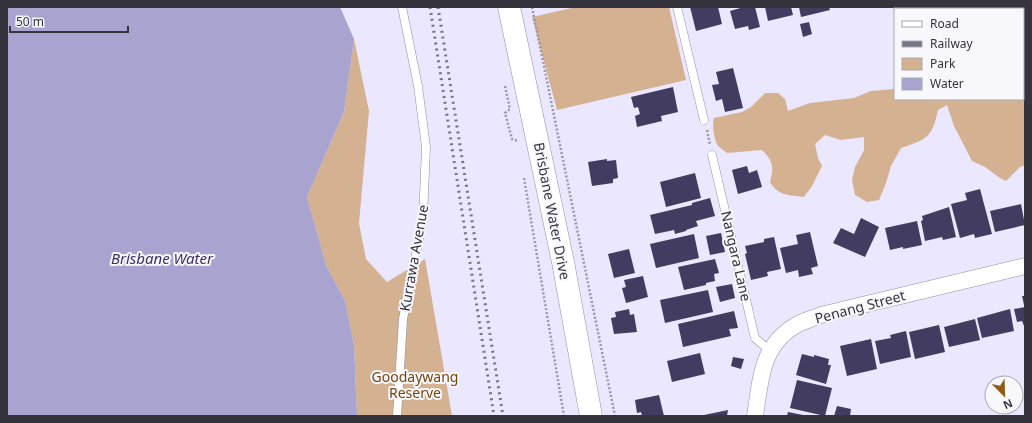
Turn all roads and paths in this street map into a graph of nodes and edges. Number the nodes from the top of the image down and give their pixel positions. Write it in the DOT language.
graph roads {
  1 [pos="402,7"];
  2 [pos="509,7"];
  3 [pos="532,7"];
  4 [pos="677,7"];
  5 [pos="504,80"];
  6 [pos="704,120"];
  7 [pos="707,130"];
  8 [pos="520,149"];
  9 [pos="712,152"];
  10 [pos="524,172"];
  11 [pos="1025,266"];
  12 [pos="770,351"];
  13 [pos="397,416"];
  14 [pos="564,416"];
  15 [pos="591,416"];
  16 [pos="615,416"];
  17 [pos="755,416"];
  1 -- 13 [label="lane, Kurrawa Avenue"];
  2 -- 15 [label="main road, Brisbane Water Drive"];
  3 -- 16 [label="path"];
  4 -- 6 [label="lane"];
  5 -- 8 [label="path"];
  7 -- 9 [label="path"];
  9 -- 12 [label="lane, Nangara Lane"];
  10 -- 14 [label="path"];
  11 -- 12 [label="street, Penang Street"];
  12 -- 17 [label="street, Penang Street"];
}
